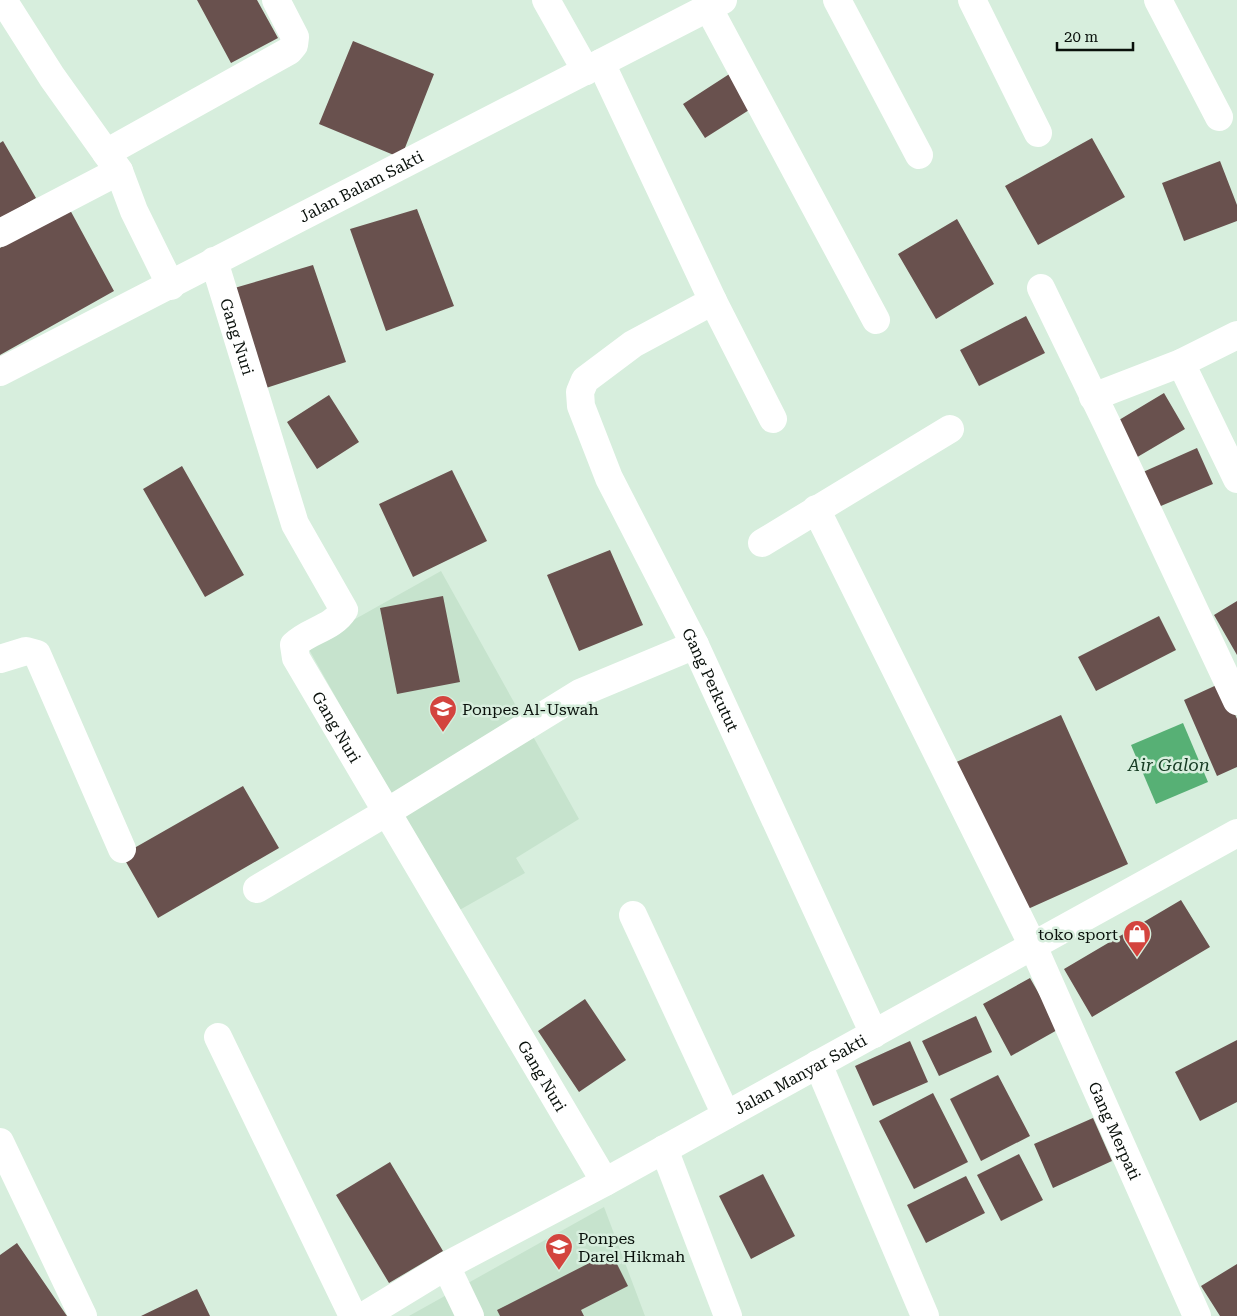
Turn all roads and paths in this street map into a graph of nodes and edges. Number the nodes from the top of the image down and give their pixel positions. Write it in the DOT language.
graph roads {
  1 [pos="3,0"];
  2 [pos="276,0"];
  3 [pos="546,0"];
  4 [pos="837,0"];
  5 [pos="972,0"];
  6 [pos="1158,0"];
  7 [pos="716,4"];
  8 [pos="594,67"];
  9 [pos="1219,117"];
  10 [pos="1038,133"];
  11 [pos="919,155"];
  12 [pos="113,162"];
  13 [pos="0,233"];
  14 [pos="214,261"];
  15 [pos="171,286"];
  16 [pos="1041,288"];
  17 [pos="713,301"];
  18 [pos="876,320"];
  19 [pos="1237,335"];
  20 [pos="1181,363"];
  21 [pos="0,372"];
  22 [pos="1093,397"];
  23 [pos="773,419"];
  24 [pos="950,429"];
  25 [pos="1237,479"];
  26 [pos="816,509"];
  27 [pos="762,543"];
  28 [pos="695,645"];
  29 [pos="0,658"];
  30 [pos="1237,701"];
  31 [pos="387,812"];
  32 [pos="1235,838"];
  33 [pos="122,849"];
  34 [pos="257,890"];
  35 [pos="633,915"];
  36 [pos="1032,946"];
  37 [pos="874,1034"];
  38 [pos="218,1037"];
  39 [pos="818,1064"];
  40 [pos="726,1114"];
  41 [pos="0,1142"];
  42 [pos="664,1149"];
  43 [pos="606,1182"];
  44 [pos="446,1266"];
  45 [pos="83,1316"];
  46 [pos="353,1316"];
  47 [pos="364,1316"];
  48 [pos="470,1316"];
  49 [pos="728,1316"];
  50 [pos="924,1316"];
  51 [pos="1197,1316"];
  1 -- 12 [label="street"];
  2 -- 12 [label="street"];
  3 -- 8 [label="street"];
  4 -- 11 [label="street"];
  5 -- 10 [label="street"];
  6 -- 9 [label="street"];
  7 -- 8 [label="street, Jalan Balam Sakti"];
  7 -- 18 [label="street"];
  8 -- 14 [label="street, Jalan Balam Sakti"];
  8 -- 17 [label="street"];
  12 -- 13 [label="street"];
  12 -- 15 [label="street"];
  14 -- 15 [label="street, Jalan Balam Sakti"];
  14 -- 31 [label="street, Gang Nuri"];
  15 -- 21 [label="street, Jalan Balam Sakti"];
  16 -- 22 [label="street"];
  17 -- 23 [label="street"];
  17 -- 28 [label="street, Gang Perkutut"];
  19 -- 20 [label="street"];
  20 -- 22 [label="street"];
  20 -- 25 [label="street"];
  22 -- 30 [label="street"];
  24 -- 26 [label="street"];
  26 -- 27 [label="street"];
  26 -- 36 [label="street, Gang Merpati"];
  28 -- 31 [label="street"];
  28 -- 37 [label="street, Gang Perkutut"];
  29 -- 33 [label="street"];
  31 -- 34 [label="street"];
  31 -- 43 [label="street, Gang Nuri"];
  32 -- 36 [label="street, Jalan Manyar Sakti"];
  35 -- 40 [label="street"];
  36 -- 37 [label="street, Jalan Manyar Sakti"];
  36 -- 51 [label="street, Gang Merpati"];
  37 -- 39 [label="street, Jalan Manyar Sakti"];
  38 -- 46 [label="street"];
  39 -- 40 [label="street, Jalan Manyar Sakti"];
  39 -- 50 [label="street"];
  40 -- 42 [label="street, Jalan Manyar Sakti"];
  41 -- 45 [label="street"];
  42 -- 43 [label="street, Jalan Manyar Sakti"];
  42 -- 49 [label="street"];
  43 -- 44 [label="street, Jalan Manyar Sakti"];
  44 -- 47 [label="street, Jalan Manyar Sakti"];
  44 -- 48 [label="street"];
}
